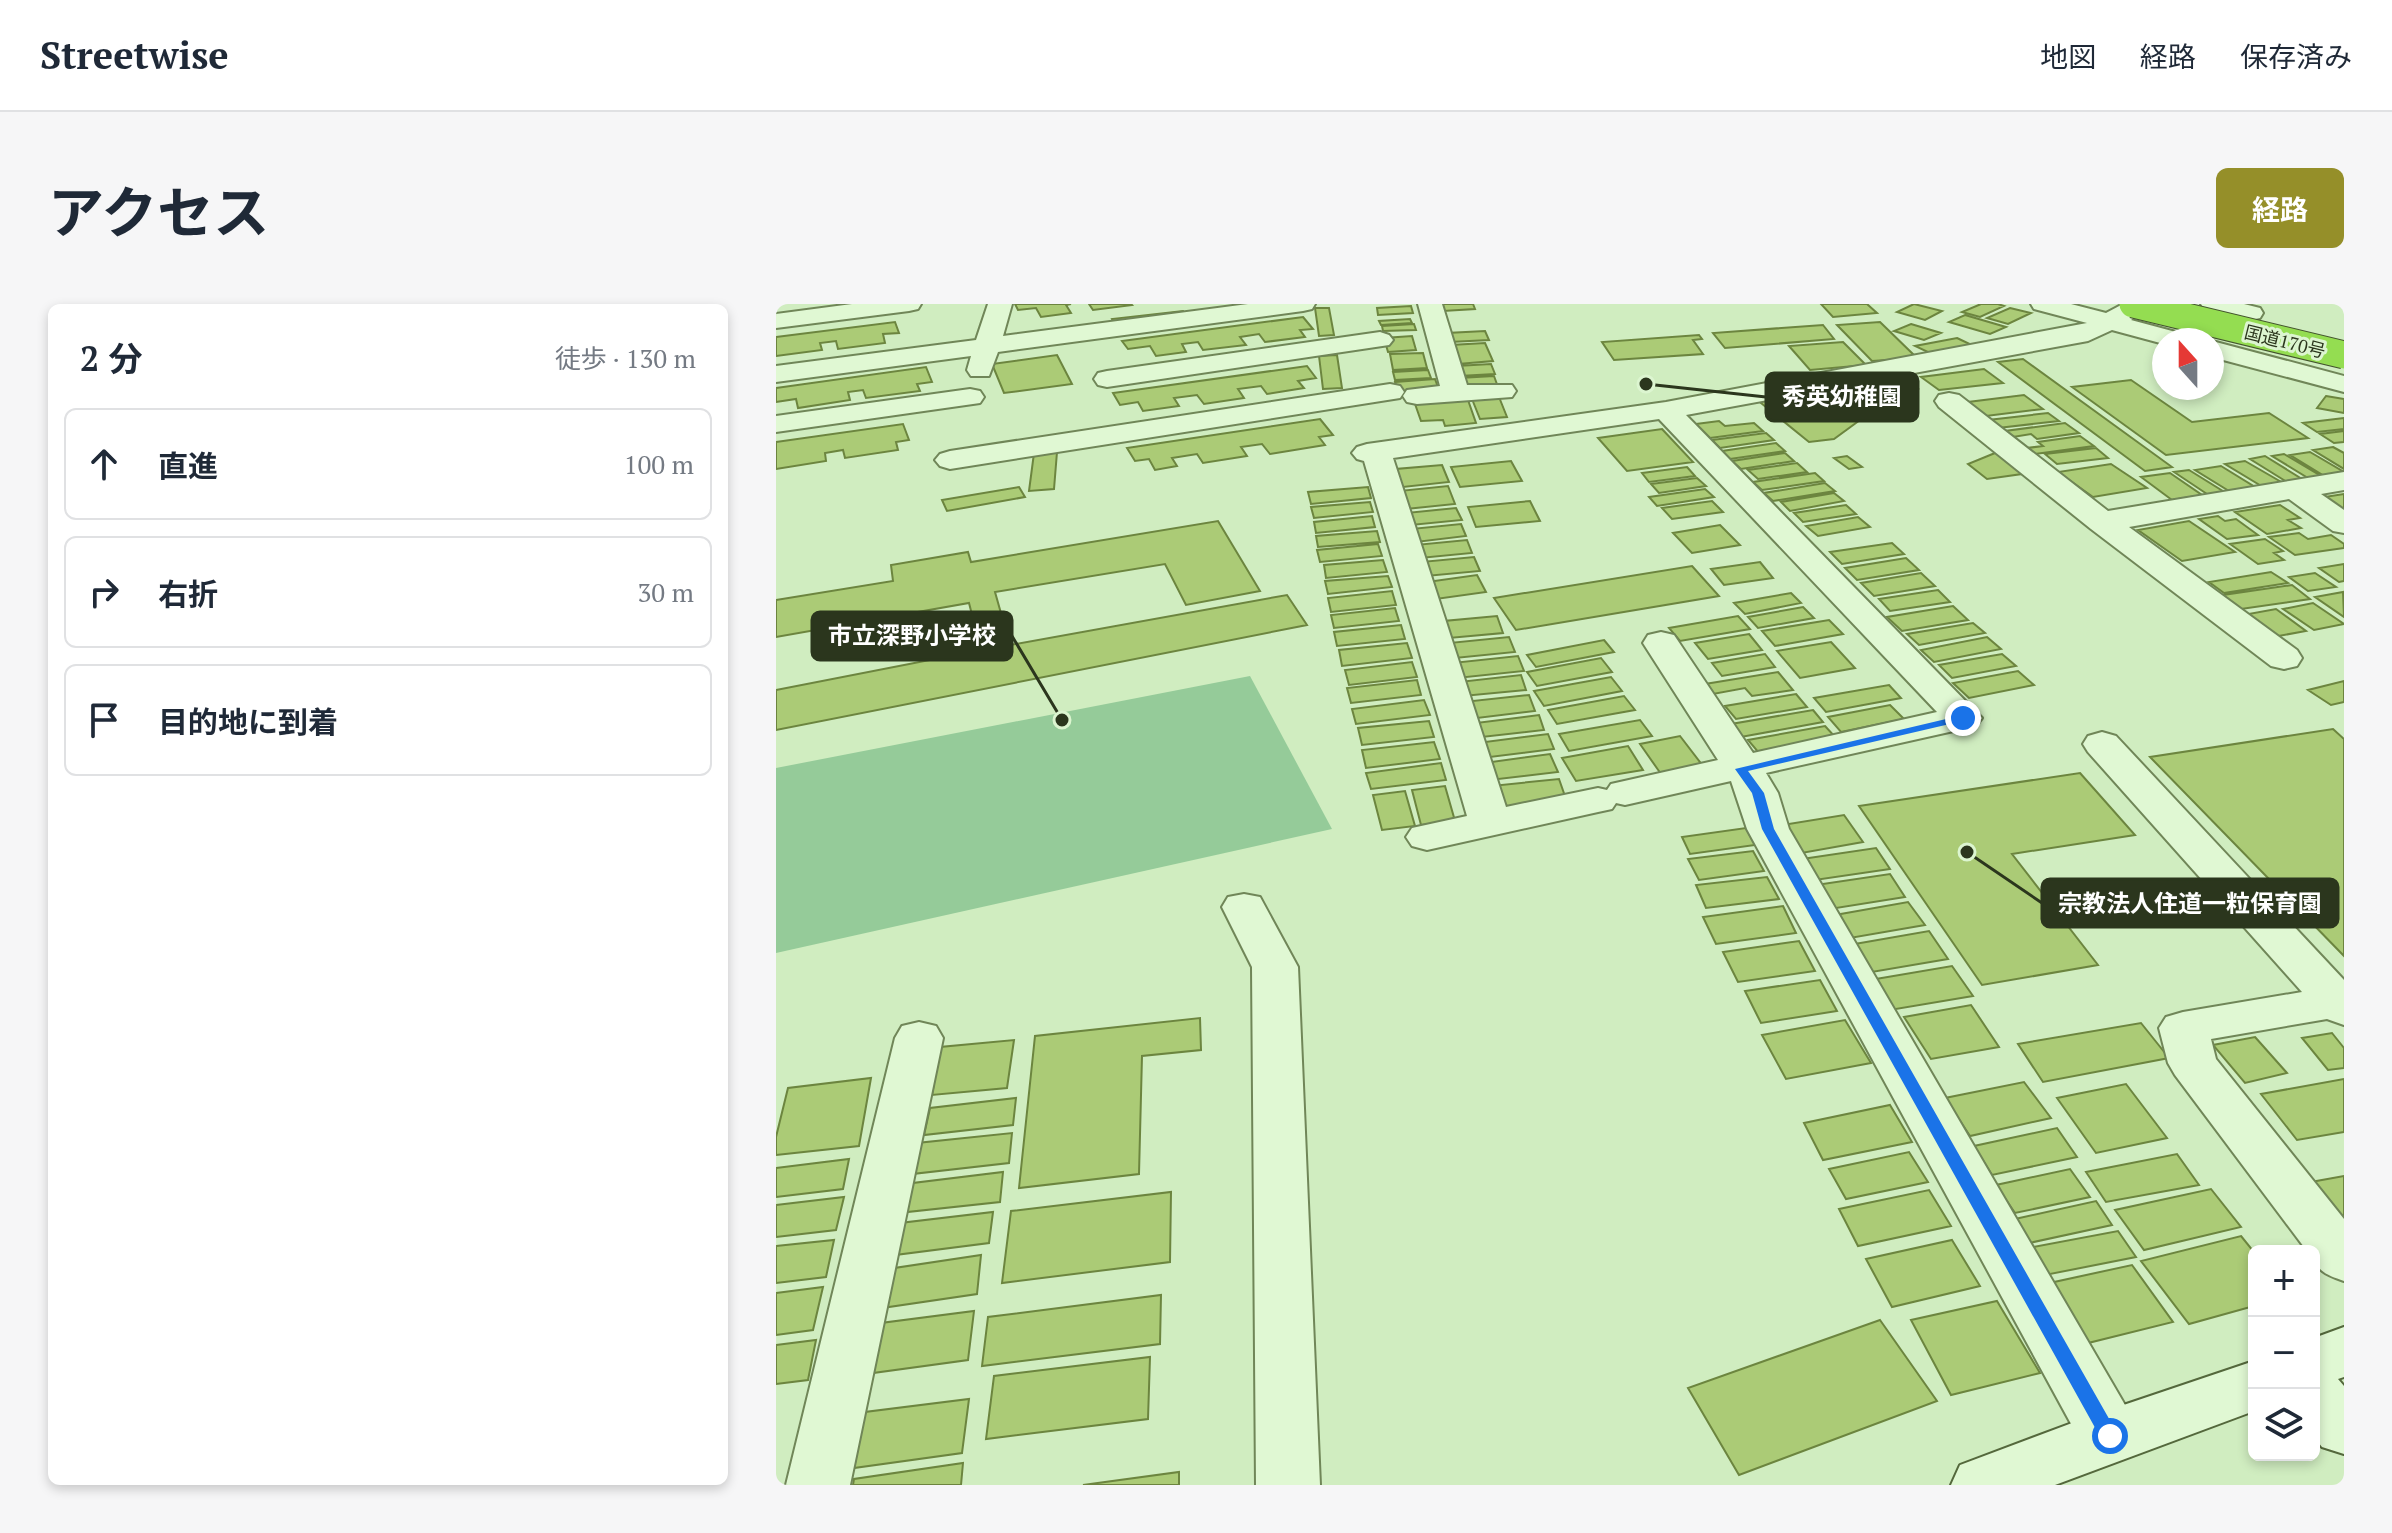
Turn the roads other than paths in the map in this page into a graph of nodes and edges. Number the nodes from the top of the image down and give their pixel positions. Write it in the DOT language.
graph roads {
  1 [pos="909,304"];
  2 [pos="1000,304"];
  3 [pos="1303,304"];
  4 [pos="1430,304"];
  5 [pos="2043,304"];
  6 [pos="2133,304"];
  7 [pos="2141,304"];
  8 [pos="2213,304"];
  9 [pos="2251,313"];
  10 [pos="776,321"];
  11 [pos="2108,321"];
  12 [pos="1109,330"];
  13 [pos="2152,333"];
  14 [pos="1380,340"];
  15 [pos="989,345"];
  16 [pos="2224,352"];
  17 [pos="2344,355"];
  18 [pos="776,374"];
  19 [pos="1107,379"];
  20 [pos="2344,384"];
  21 [pos="1502,391"];
  22 [pos="1456,394"];
  23 [pos="1949,401"];
  24 [pos="1666,410"];
  25 [pos="776,424"];
  26 [pos="1098,436"];
  27 [pos="957,438"];
  28 [pos="2344,481"];
  29 [pos="2294,489"];
  30 [pos="2102,522"];
  31 [pos="2344,524"];
  32 [pos="1661,643"];
  33 [pos="2284,658"];
  34 [pos="2102,744"];
  35 [pos="1756,797"];
  36 [pos="1490,822"];
  37 [pos="1427,837"];
  38 [pos="1244,907"];
  39 [pos="2341,1005"];
  40 [pos="919,1038"];
  41 [pos="2344,1259"];
  42 [pos="2344,1351"];
  43 [pos="2320,1361"];
  44 [pos="2248,1388"];
  45 [pos="2320,1401"];
  46 [pos="2344,1428"];
  47 [pos="2110,1436"];
  48 [pos="818,1485"];
  49 [pos="1288,1485"];
  50 [pos="1983,1485"];
  1 -- 10 [label="street"];
  2 -- 15 [label="street"];
  3 -- 12 [label="street"];
  4 -- 22 [label="street"];
  5 -- 11 [label="street"];
  6 -- 17 [label="highway, 国道170号, bridge"];
  7 -- 11 [label="street"];
  8 -- 9 [label="street"];
  11 -- 13 [label="street"];
  11 -- 24 [label="street"];
  12 -- 15 [label="street"];
  12 -- 19 [label="street"];
  14 -- 19 [label="street"];
  15 -- 18 [label="street"];
  15 -- 27 [label="street"];
  16 -- 20 [label="street"];
  19 -- 26 [label="street"];
  21 -- 22 [label="street"];
  22 -- 26 [label="street"];
  23 -- 30 [label="street"];
  24 -- 35 [label="street"];
  24 -- 36 [label="street"];
  25 -- 27 [label="street"];
  26 -- 27 [label="street"];
  28 -- 29 [label="street"];
  29 -- 30 [label="street"];
  29 -- 31 [label="street"];
  30 -- 33 [label="street"];
  32 -- 35 [label="street"];
  34 -- 39 [label="street"];
  35 -- 36 [label="street"];
  35 -- 47 [label="street"];
  36 -- 37 [label="street"];
  38 -- 49 [label="street"];
  39 -- 41 [label="street"];
  40 -- 48 [label="street"];
  42 -- 43 [label="street"];
  44 -- 47 [label="street"];
  45 -- 46 [label="street"];
  47 -- 50 [label="street"];
}
